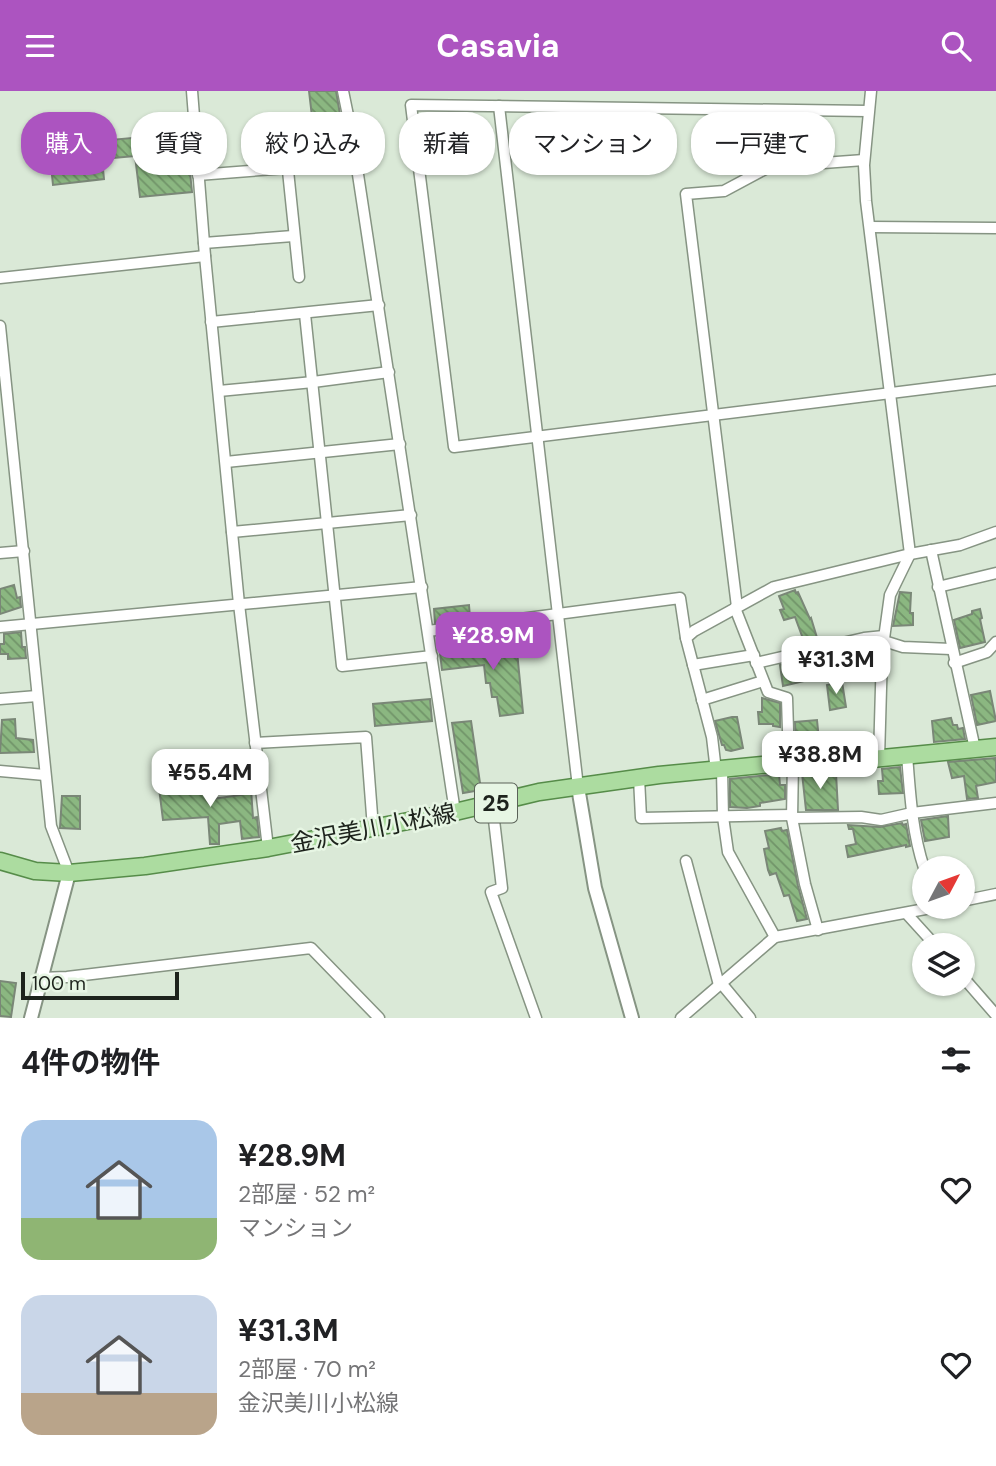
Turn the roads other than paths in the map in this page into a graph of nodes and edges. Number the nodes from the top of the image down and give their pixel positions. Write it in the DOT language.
graph roads {
  1 [pos="192,91"];
  2 [pos="343,91"];
  3 [pos="871,91"];
  4 [pos="499,106"];
  5 [pos="868,111"];
  6 [pos="194,112"];
  7 [pos="864,160"];
  8 [pos="198,175"];
  9 [pos="288,175"];
  10 [pos="870,226"];
  11 [pos="996,228"];
  12 [pos="293,236"];
  13 [pos="204,243"];
  14 [pos="205,256"];
  15 [pos="299,277"];
  16 [pos="0,278"];
  17 [pos="379,305"];
  18 [pos="305,314"];
  19 [pos="211,322"];
  20 [pos="0,326"];
  21 [pos="1,341"];
  22 [pos="389,372"];
  23 [pos="996,380"];
  24 [pos="313,382"];
  25 [pos="219,391"];
  26 [pos="888,393"];
  27 [pos="4,410"];
  28 [pos="713,414"];
  29 [pos="538,435"];
  30 [pos="400,444"];
  31 [pos="13,445"];
  32 [pos="0,448"];
  33 [pos="321,452"];
  34 [pos="226,462"];
  35 [pos="411,515"];
  36 [pos="328,523"];
  37 [pos="232,531"];
  38 [pos="996,532"];
  39 [pos="931,550"];
  40 [pos="24,551"];
  41 [pos="0,553"];
  42 [pos="910,554"];
  43 [pos="996,573"];
  44 [pos="422,587"];
  45 [pos="938,587"];
  46 [pos="336,594"];
  47 [pos="239,604"];
  48 [pos="736,607"];
  49 [pos="558,613"];
  50 [pos="32,624"];
  51 [pos="0,627"];
  52 [pos="428,631"];
  53 [pos="686,638"];
  54 [pos="884,638"];
  55 [pos="996,642"];
  56 [pos="951,649"];
  57 [pos="432,656"];
  58 [pos="755,659"];
  59 [pos="954,663"];
  60 [pos="693,665"];
  61 [pos="763,681"];
  62 [pos="37,696"];
  63 [pos="0,699"];
  64 [pos="702,700"];
  65 [pos="255,743"];
  66 [pos="996,747"];
  67 [pos="975,749"];
  68 [pos="907,755"];
  69 [pos="879,758"];
  70 [pos="791,763"];
  71 [pos="719,770"];
  72 [pos="0,771"];
  73 [pos="45,775"];
  74 [pos="639,778"];
  75 [pos="578,787"];
  76 [pos="492,803"];
  77 [pos="996,803"];
  78 [pos="455,812"];
  79 [pos="912,813"];
  80 [pos="792,816"];
  81 [pos="723,817"];
  82 [pos="373,828"];
  83 [pos="265,846"];
  84 [pos="920,856"];
  85 [pos="0,861"];
  86 [pos="686,861"];
  87 [pos="69,873"];
  88 [pos="996,894"];
  89 [pos="975,898"];
  90 [pos="912,912"];
  91 [pos="906,913"];
  92 [pos="818,930"];
  93 [pos="924,933"];
  94 [pos="775,937"];
  95 [pos="40,978"];
  96 [pos="720,984"];
  97 [pos="975,991"];
  98 [pos="996,1015"];
  99 [pos="31,1018"];
  100 [pos="379,1018"];
  101 [pos="537,1018"];
  102 [pos="632,1018"];
  103 [pos="681,1018"];
  104 [pos="750,1018"];
  1 -- 6 [label="street"];
  2 -- 17 [label="street"];
  3 -- 5 [label="street"];
  4 -- 5 [label="street"];
  4 -- 29 [label="street"];
  4 -- 29 [label="street"];
  5 -- 7 [label="street"];
  7 -- 10 [label="street"];
  7 -- 28 [label="street"];
  8 -- 13 [label="street"];
  9 -- 12 [label="street"];
  10 -- 11 [label="street"];
  10 -- 26 [label="street"];
  12 -- 13 [label="street"];
  12 -- 15 [label="street"];
  13 -- 14 [label="street"];
  14 -- 16 [label="street"];
  14 -- 19 [label="street"];
  17 -- 18 [label="street"];
  17 -- 22 [label="street"];
  18 -- 19 [label="street"];
  18 -- 24 [label="street"];
  19 -- 25 [label="street"];
  20 -- 21 [label="street"];
  21 -- 27 [label="street"];
  22 -- 24 [label="street"];
  22 -- 30 [label="street"];
  23 -- 26 [label="street"];
  24 -- 25 [label="street"];
  24 -- 33 [label="street"];
  25 -- 34 [label="street"];
  26 -- 28 [label="street"];
  26 -- 42 [label="street"];
  27 -- 31 [label="street"];
  28 -- 29 [label="street"];
  28 -- 48 [label="street"];
  29 -- 49 [label="street"];
  30 -- 33 [label="street"];
  30 -- 35 [label="street"];
  31 -- 32 [label="street"];
  31 -- 40 [label="street"];
  33 -- 34 [label="street"];
  33 -- 36 [label="street"];
  34 -- 37 [label="street"];
  35 -- 36 [label="street"];
  35 -- 44 [label="street"];
  36 -- 37 [label="street"];
  36 -- 46 [label="street"];
  37 -- 47 [label="street"];
  38 -- 39 [label="street"];
  39 -- 42 [label="street"];
  39 -- 45 [label="street"];
  40 -- 41 [label="street"];
  40 -- 50 [label="street"];
  42 -- 48 [label="street"];
  42 -- 54 [label="street"];
  43 -- 45 [label="street"];
  44 -- 46 [label="street"];
  44 -- 52 [label="street"];
  45 -- 56 [label="street"];
  46 -- 47 [label="street"];
  46 -- 57 [label="street"];
  47 -- 50 [label="street"];
  47 -- 65 [label="street"];
  48 -- 53 [label="street"];
  48 -- 58 [label="street"];
  49 -- 52 [label="street"];
  49 -- 53 [label="street"];
  49 -- 75 [label="street"];
  50 -- 51 [label="street"];
  50 -- 62 [label="street"];
  52 -- 57 [label="street"];
  53 -- 60 [label="street"];
  54 -- 56 [label="street"];
  54 -- 58 [label="street"];
  54 -- 69 [label="street"];
  55 -- 59 [label="street"];
  56 -- 59 [label="street"];
  57 -- 78 [label="street"];
  58 -- 60 [label="street"];
  58 -- 61 [label="street"];
  59 -- 67 [label="street"];
  60 -- 64 [label="street"];
  61 -- 64 [label="street"];
  61 -- 70 [label="street"];
  62 -- 63 [label="street"];
  62 -- 73 [label="street"];
  64 -- 71 [label="street"];
  65 -- 82 [label="street"];
  65 -- 83 [label="street"];
  66 -- 67 [label="main road, 金沢美川小松線 / 25"];
  67 -- 68 [label="main road, 金沢美川小松線 / 25"];
  68 -- 69 [label="main road, 金沢美川小松線 / 25"];
  68 -- 79 [label="street"];
  69 -- 70 [label="main road, 金沢美川小松線 / 25"];
  70 -- 71 [label="main road, 金沢美川小松線 / 25"];
  70 -- 80 [label="street"];
  71 -- 74 [label="main road, 金沢美川小松線 / 25"];
  71 -- 81 [label="street"];
  72 -- 73 [label="street"];
  73 -- 87 [label="street"];
  74 -- 75 [label="main road, 金沢美川小松線 / 25"];
  74 -- 81 [label="street"];
  75 -- 76 [label="main road, 金沢美川小松線 / 25"];
  75 -- 102 [label="street"];
  76 -- 78 [label="main road, 金沢美川小松線 / 25"];
  76 -- 101 [label="street"];
  77 -- 79 [label="street"];
  78 -- 82 [label="main road, 金沢美川小松線 / 25"];
  79 -- 80 [label="street"];
  79 -- 84 [label="street"];
  80 -- 81 [label="street"];
  80 -- 92 [label="street"];
  81 -- 94 [label="street"];
  82 -- 83 [label="main road, 金沢美川小松線 / 25"];
  83 -- 87 [label="main road, 金沢美川小松線 / 25"];
  85 -- 87 [label="main road, 金沢美川小松線 / 25"];
  86 -- 96 [label="street"];
  87 -- 95 [label="street"];
  88 -- 89 [label="street"];
  90 -- 91 [label="street"];
  91 -- 92 [label="street"];
  91 -- 93 [label="street"];
  92 -- 94 [label="street"];
  94 -- 96 [label="street"];
  95 -- 99 [label="street"];
  95 -- 100 [label="street"];
  96 -- 103 [label="street"];
  96 -- 104 [label="street"];
  97 -- 98 [label="street"];
}
